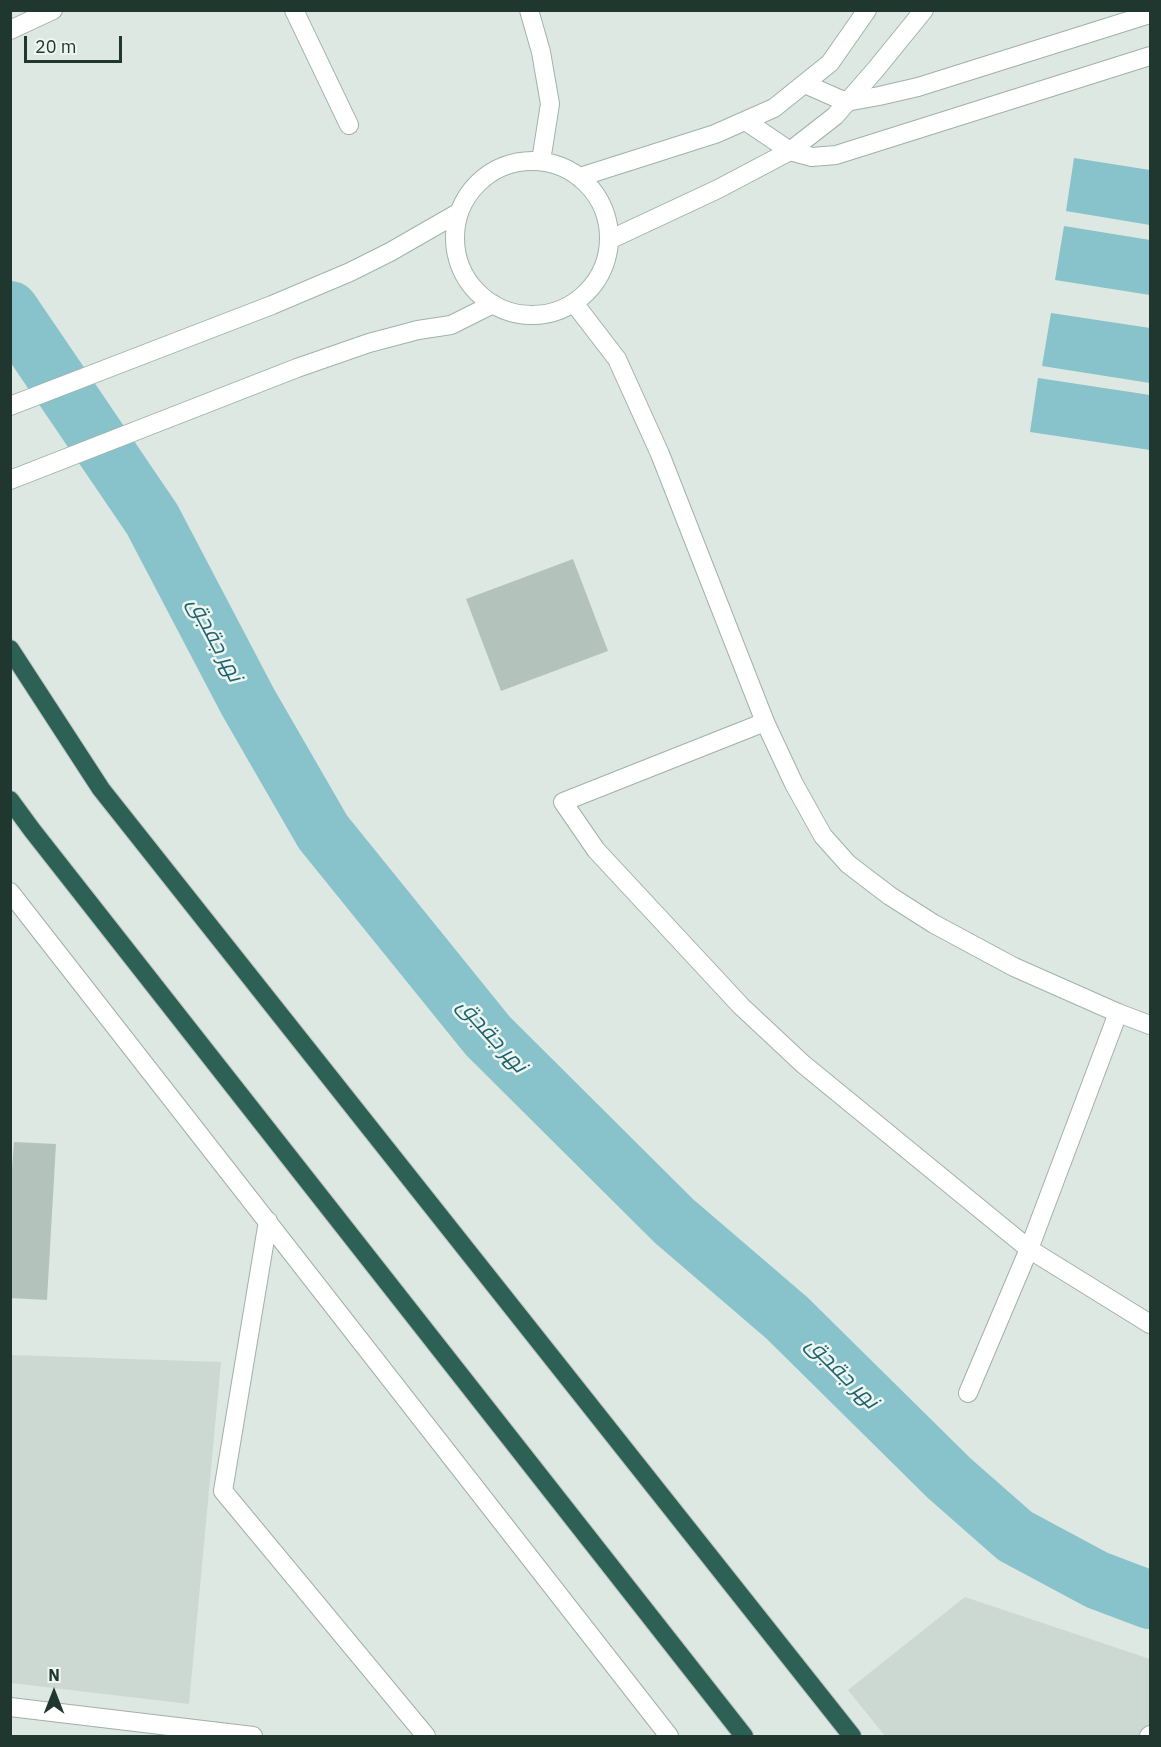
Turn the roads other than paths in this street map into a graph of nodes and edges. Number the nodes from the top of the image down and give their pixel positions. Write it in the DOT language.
graph roads {
  1 [pos="53,10"];
  2 [pos="294,10"];
  3 [pos="529,10"];
  4 [pos="867,10"];
  5 [pos="924,10"];
  6 [pos="1137,14"];
  7 [pos="10,30"];
  8 [pos="1150,56"];
  9 [pos="805,84"];
  10 [pos="846,102"];
  11 [pos="747,122"];
  12 [pos="349,125"];
  13 [pos="790,151"];
  14 [pos="541,161"];
  15 [pos="580,177"];
  16 [pos="459,213"];
  17 [pos="609,240"];
  18 [pos="573,303"];
  19 [pos="493,304"];
  20 [pos="10,406"];
  21 [pos="10,480"];
  22 [pos="10,649"];
  23 [pos="765,722"];
  24 [pos="10,800"];
  25 [pos="10,892"];
  26 [pos="1118,1013"];
  27 [pos="1150,1025"];
  28 [pos="267,1221"];
  29 [pos="1029,1249"];
  30 [pos="1150,1324"];
  31 [pos="968,1393"];
  32 [pos="10,1707"];
  33 [pos="207,1734"];
  34 [pos="253,1737"];
  35 [pos="426,1737"];
  36 [pos="669,1737"];
  37 [pos="744,1737"];
  38 [pos="852,1737"];
  1 -- 7 [label="street"];
  2 -- 12 [label="street"];
  3 -- 14 [label="street"];
  4 -- 9 [label="street"];
  5 -- 10 [label="street"];
  6 -- 10 [label="street"];
  8 -- 13 [label="street"];
  9 -- 10 [label="street"];
  9 -- 11 [label="street"];
  10 -- 13 [label="street"];
  11 -- 13 [label="street"];
  11 -- 15 [label="street"];
  13 -- 17 [label="street"];
  14 -- 15 [label="street"];
  14 -- 16 [label="street"];
  15 -- 17 [label="street"];
  16 -- 19 [label="street"];
  16 -- 20 [label="street"];
  17 -- 18 [label="street"];
  18 -- 19 [label="street"];
  18 -- 23 [label="street"];
  19 -- 21 [label="street"];
  22 -- 38 [label="highway"];
  23 -- 26 [label="street"];
  23 -- 29 [label="street"];
  24 -- 37 [label="highway"];
  25 -- 28 [label="street"];
  26 -- 27 [label="street"];
  26 -- 29 [label="street"];
  28 -- 35 [label="street"];
  28 -- 36 [label="street"];
  29 -- 30 [label="street"];
  29 -- 31 [label="street"];
  32 -- 33 [label="street"];
  33 -- 34 [label="street"];
}
